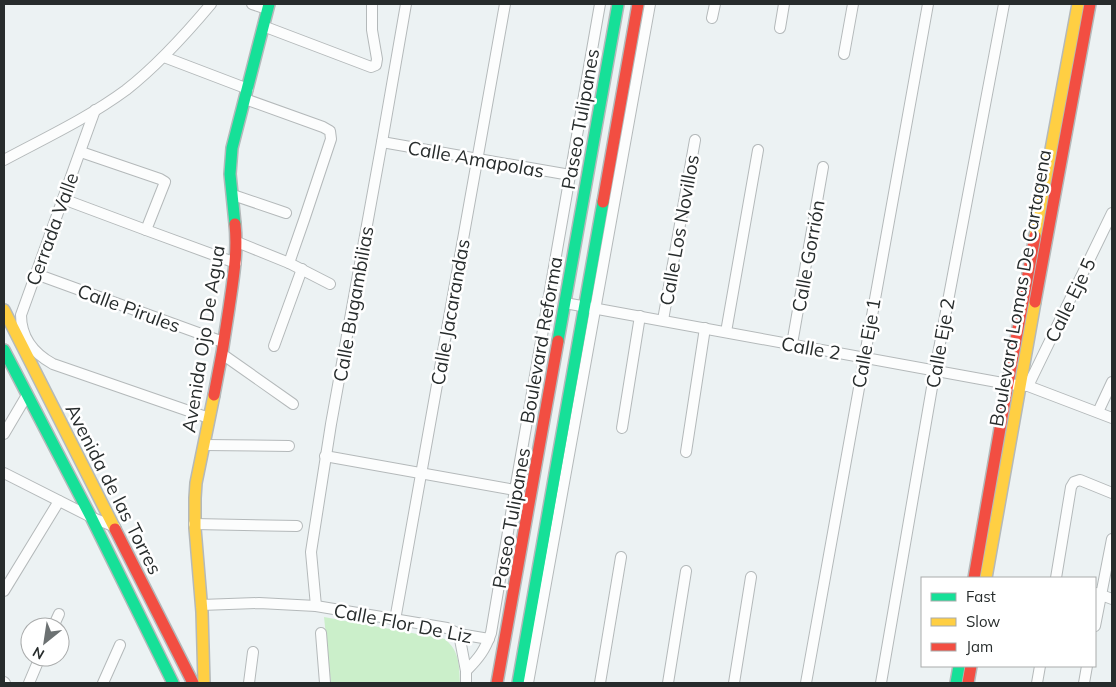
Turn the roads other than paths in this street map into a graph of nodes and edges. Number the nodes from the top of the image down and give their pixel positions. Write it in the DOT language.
graph roads {
  1 [pos="211,4"];
  2 [pos="252,4"];
  3 [pos="372,4"];
  4 [pos="406,4"];
  5 [pos="505,4"];
  6 [pos="600,4"];
  7 [pos="618,4"];
  8 [pos="638,4"];
  9 [pos="650,4"];
  10 [pos="715,4"];
  11 [pos="784,4"];
  12 [pos="853,4"];
  13 [pos="928,4"];
  14 [pos="1004,4"];
  15 [pos="1078,4"];
  16 [pos="1090,4"];
  17 [pos="268,7"];
  18 [pos="712,18"];
  19 [pos="263,26"];
  20 [pos="780,28"];
  21 [pos="844,54"];
  22 [pos="164,57"];
  23 [pos="246,94"];
  24 [pos="95,110"];
  25 [pos="695,140"];
  26 [pos="382,142"];
  27 [pos="758,150"];
  28 [pos="81,152"];
  29 [pos="477,158"];
  30 [pos="4,160"];
  31 [pos="824,167"];
  32 [pos="570,176"];
  33 [pos="233,195"];
  34 [pos="63,199"];
  35 [pos="286,213"];
  36 [pos="1112,213"];
  37 [pos="146,230"];
  38 [pos="237,242"];
  39 [pos="236,263"];
  40 [pos="289,263"];
  41 [pos="302,269"];
  42 [pos="36,274"];
  43 [pos="330,284"];
  44 [pos="565,303"];
  45 [pos="590,307"];
  46 [pos="4,310"];
  47 [pos="640,316"];
  48 [pos="663,320"];
  49 [pos="705,328"];
  50 [pos="726,332"];
  51 [pos="223,342"];
  52 [pos="792,344"];
  53 [pos="274,346"];
  54 [pos="4,350"];
  55 [pos="222,354"];
  56 [pos="864,357"];
  57 [pos="935,370"];
  58 [pos="1112,382"];
  59 [pos="1018,385"];
  60 [pos="27,395"];
  61 [pos="293,404"];
  62 [pos="1098,412"];
  63 [pos="209,418"];
  64 [pos="1112,418"];
  65 [pos="622,428"];
  66 [pos="4,434"];
  67 [pos="204,446"];
  68 [pos="289,446"];
  69 [pos="686,452"];
  70 [pos="325,456"];
  71 [pos="421,472"];
  72 [pos="4,473"];
  73 [pos="515,490"];
  74 [pos="1112,493"];
  75 [pos="59,501"];
  76 [pos="91,517"];
  77 [pos="194,524"];
  78 [pos="296,526"];
  79 [pos="114,527"];
  80 [pos="1112,539"];
  81 [pos="621,557"];
  82 [pos="686,571"];
  83 [pos="752,577"];
  84 [pos="974,577"];
  85 [pos="986,577"];
  86 [pos="1056,577"];
  87 [pos="4,591"];
  88 [pos="1098,594"];
  89 [pos="1112,599"];
  90 [pos="201,605"];
  91 [pos="316,606"];
  92 [pos="59,614"];
  93 [pos="1096,615"];
  94 [pos="58,617"];
  95 [pos="395,620"];
  96 [pos="321,633"];
  97 [pos="459,634"];
  98 [pos="489,639"];
  99 [pos="120,646"];
  100 [pos="253,652"];
  101 [pos="36,667"];
  102 [pos="959,667"];
  103 [pos="971,667"];
  104 [pos="1040,667"];
  105 [pos="1087,667"];
  106 [pos="466,671"];
  107 [pos="29,683"];
  108 [pos="103,683"];
  109 [pos="173,683"];
  110 [pos="193,683"];
  111 [pos="204,683"];
  112 [pos="249,683"];
  113 [pos="325,683"];
  114 [pos="466,683"];
  115 [pos="498,683"];
  116 [pos="518,683"];
  117 [pos="528,683"];
  118 [pos="600,683"];
  119 [pos="668,683"];
  120 [pos="734,683"];
  121 [pos="806,683"];
  122 [pos="881,683"];
  123 [pos="956,683"];
  124 [pos="968,683"];
  125 [pos="1037,683"];
  126 [pos="1084,683"];
  1 -- 22 [label="street"];
  2 -- 17 [label="street"];
  3 -- 19 [label="street"];
  4 -- 26 [label="street, Calle Bugambilias"];
  5 -- 29 [label="street, Calle Jacarandas"];
  6 -- 32 [label="street, Paseo Tulipanes"];
  7 -- 44 [label="main road, Boulevard Reforma"];
  8 -- 45 [label="main road, Boulevard Reforma"];
  9 -- 45 [label="street"];
  10 -- 18 [label="street"];
  11 -- 20 [label="street"];
  12 -- 21 [label="street"];
  13 -- 56 [label="street, Calle Eje 1"];
  14 -- 57 [label="street, Calle Eje 2"];
  15 -- 59 [label="main road, Boulevard Lomas De Cartagena"];
  16 -- 59 [label="main road, Boulevard Lomas De Cartagena"];
  17 -- 19 [label="main road, Avenida Ojo De Agua"];
  19 -- 23 [label="main road, Avenida Ojo De Agua"];
  22 -- 23 [label="street"];
  22 -- 24 [label="street"];
  23 -- 33 [label="main road, Avenida Ojo De Agua"];
  23 -- 40 [label="street"];
  24 -- 28 [label="street, Cerrada Valle"];
  24 -- 30 [label="street"];
  25 -- 48 [label="street, Calle Los Novillos"];
  26 -- 29 [label="street, Calle Amapolas"];
  26 -- 70 [label="street, Calle Bugambilias"];
  27 -- 50 [label="street"];
  28 -- 34 [label="street, Cerrada Valle"];
  28 -- 37 [label="street"];
  29 -- 32 [label="street, Calle Amapolas"];
  29 -- 71 [label="street, Calle Jacarandas"];
  31 -- 52 [label="street, Calle Gorrión"];
  32 -- 73 [label="street, Paseo Tulipanes"];
  33 -- 35 [label="street"];
  33 -- 38 [label="main road, Avenida Ojo De Agua"];
  34 -- 37 [label="street"];
  34 -- 42 [label="street, Cerrada Valle"];
  36 -- 59 [label="street, Calle Eje 5"];
  37 -- 39 [label="street"];
  38 -- 39 [label="main road, Avenida Ojo De Agua"];
  38 -- 40 [label="street"];
  39 -- 51 [label="main road, Avenida Ojo De Agua"];
  40 -- 41 [label="street"];
  41 -- 43 [label="street"];
  41 -- 53 [label="street"];
  42 -- 51 [label="street, Calle Pirules"];
  42 -- 63 [label="street, Cerrada Valle"];
  44 -- 45 [label="street, Calle 2"];
  44 -- 115 [label="main road, Boulevard Reforma"];
  45 -- 47 [label="street, Calle 2"];
  45 -- 116 [label="main road, Boulevard Reforma"];
  45 -- 117 [label="street"];
  46 -- 79 [label="main road, Avenida de las Torres"];
  47 -- 48 [label="street, Calle 2"];
  47 -- 65 [label="street"];
  48 -- 49 [label="street, Calle 2"];
  49 -- 50 [label="street, Calle 2"];
  49 -- 69 [label="street"];
  50 -- 52 [label="street, Calle 2"];
  51 -- 55 [label="main road, Avenida Ojo De Agua"];
  52 -- 56 [label="street, Calle 2"];
  54 -- 60 [label="main road, Avenida de las Torres"];
  55 -- 61 [label="street"];
  55 -- 63 [label="main road, Avenida Ojo De Agua"];
  56 -- 57 [label="street, Calle 2"];
  56 -- 121 [label="street, Calle Eje 1"];
  57 -- 59 [label="street, Calle 2"];
  57 -- 122 [label="street, Calle Eje 2"];
  58 -- 62 [label="street"];
  59 -- 62 [label="street, Calle 2"];
  59 -- 84 [label="main road, Boulevard Lomas De Cartagena"];
  59 -- 85 [label="main road, Boulevard Lomas De Cartagena"];
  60 -- 66 [label="street"];
  60 -- 76 [label="main road, Avenida de las Torres"];
  62 -- 64 [label="street, Calle 2"];
  63 -- 67 [label="main road, Avenida Ojo De Agua"];
  67 -- 68 [label="street"];
  67 -- 77 [label="main road, Avenida Ojo De Agua"];
  70 -- 71 [label="street"];
  70 -- 91 [label="street, Calle Bugambilias"];
  71 -- 73 [label="street"];
  71 -- 95 [label="street, Calle Jacarandas"];
  72 -- 75 [label="street"];
  73 -- 98 [label="street, Paseo Tulipanes"];
  74 -- 86 [label="street"];
  75 -- 76 [label="street"];
  75 -- 87 [label="street"];
  76 -- 79 [label="street"];
  76 -- 109 [label="main road, Avenida de las Torres"];
  77 -- 78 [label="street"];
  77 -- 90 [label="main road, Avenida Ojo De Agua"];
  79 -- 110 [label="main road, Avenida de las Torres"];
  80 -- 88 [label="street"];
  81 -- 118 [label="street"];
  82 -- 119 [label="street"];
  83 -- 120 [label="street"];
  88 -- 89 [label="street"];
  88 -- 93 [label="street"];
  90 -- 91 [label="street, Calle Flor De Liz"];
  90 -- 111 [label="main road, Avenida Ojo De Agua"];
  91 -- 95 [label="street, Calle Flor De Liz"];
  92 -- 94 [label="street"];
  95 -- 97 [label="street, Calle Flor De Liz"];
  96 -- 113 [label="street"];
  97 -- 98 [label="street, Calle Flor De Liz"];
  97 -- 106 [label="street"];
  98 -- 106 [label="street, Paseo Tulipanes"];
  99 -- 108 [label="street"];
  100 -- 112 [label="street"];
  101 -- 107 [label="street"];
  102 -- 123 [label="main road"];
  103 -- 124 [label="main road"];
  104 -- 125 [label="street"];
  105 -- 126 [label="street"];
  106 -- 114 [label="street"];
}
